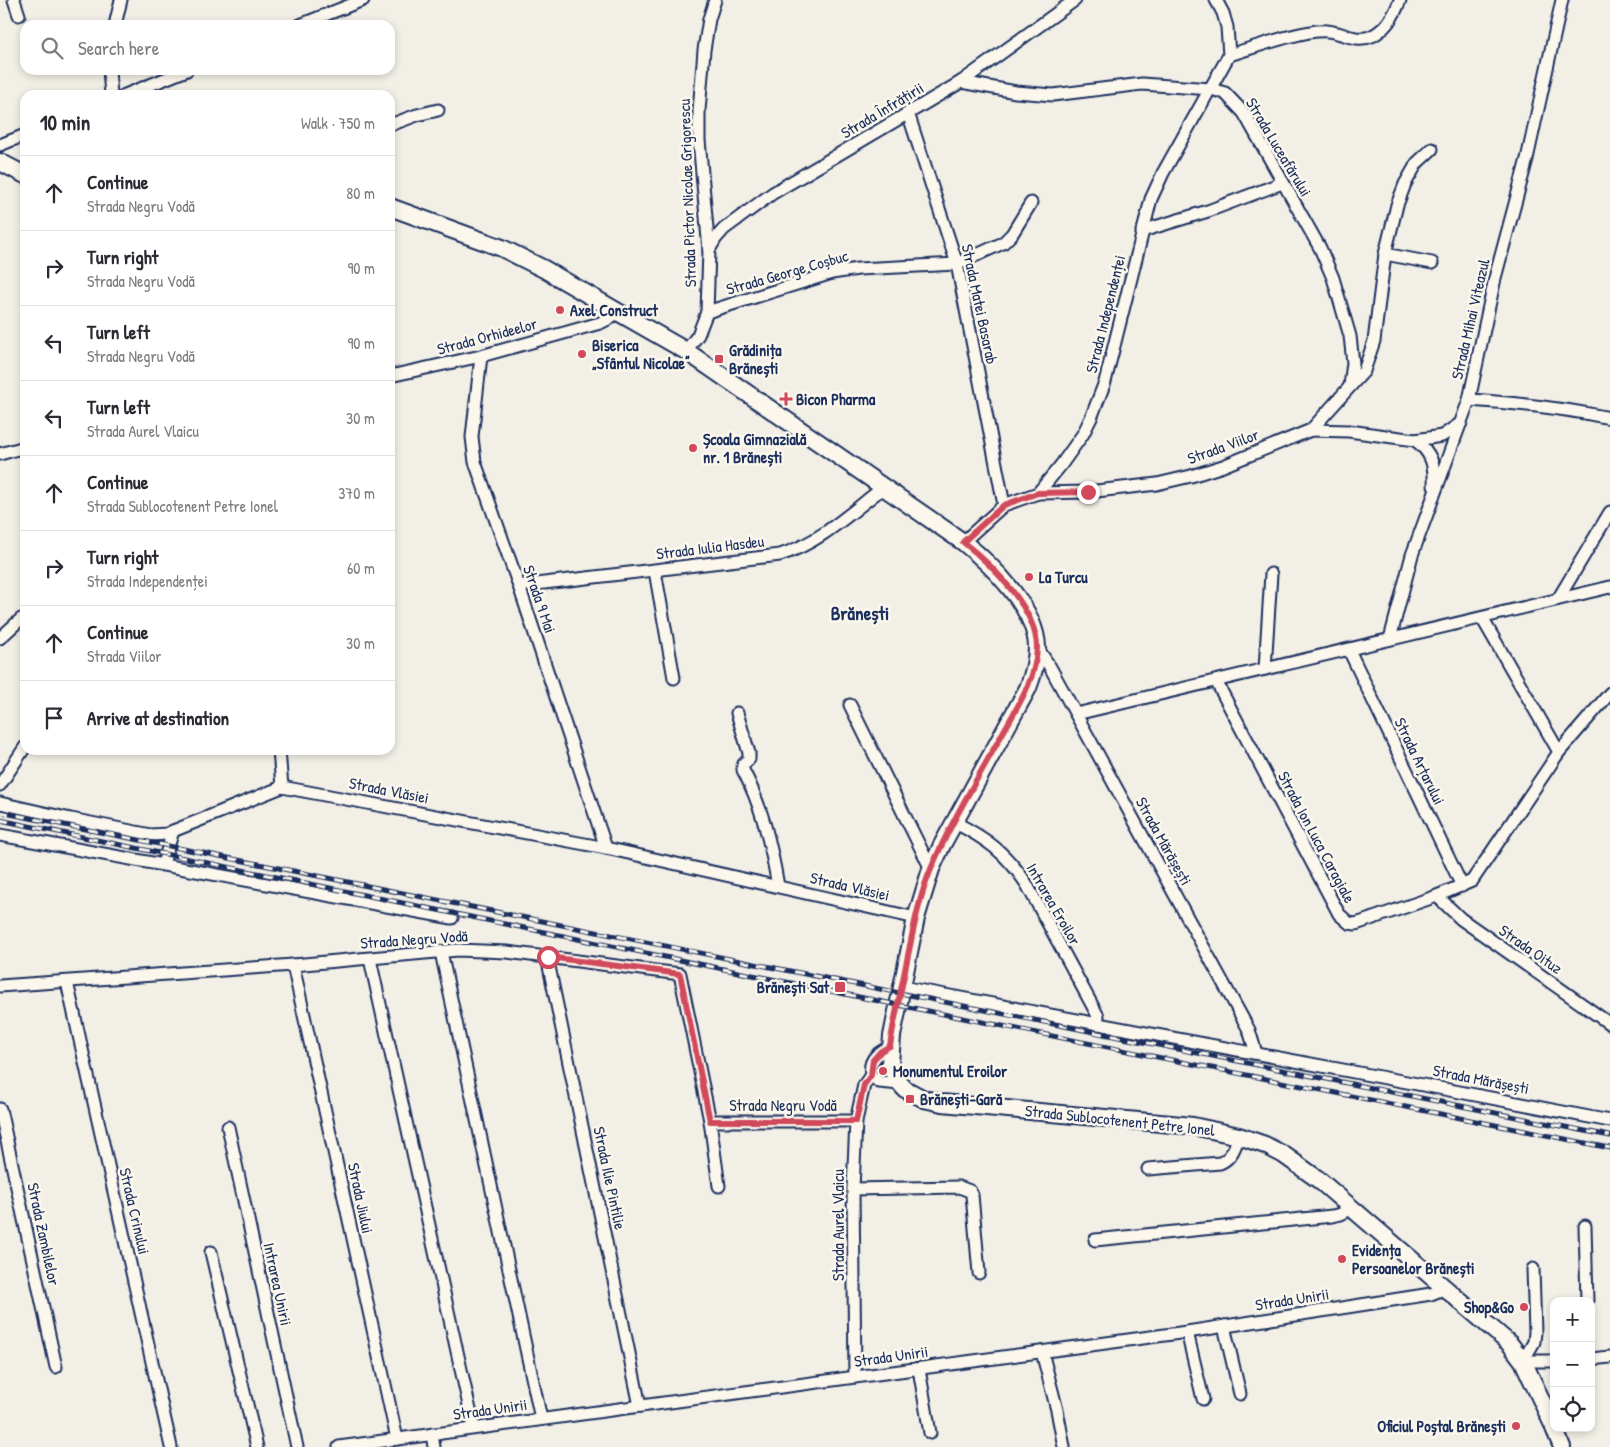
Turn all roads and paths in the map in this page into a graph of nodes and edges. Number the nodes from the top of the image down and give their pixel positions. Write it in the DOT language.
graph roads {
  1 [pos="14,0"];
  2 [pos="121,0"];
  3 [pos="363,0"];
  4 [pos="716,0"];
  5 [pos="1075,0"];
  6 [pos="1216,0"];
  7 [pos="1400,0"];
  8 [pos="1562,0"];
  9 [pos="19,15"];
  10 [pos="116,20"];
  11 [pos="313,20"];
  12 [pos="1229,55"];
  13 [pos="110,75"];
  14 [pos="175,75"];
  15 [pos="961,82"];
  16 [pos="1211,89"];
  17 [pos="111,90"];
  18 [pos="138,90"];
  19 [pos="438,110"];
  20 [pos="908,113"];
  21 [pos="395,123"];
  22 [pos="20,137"];
  23 [pos="0,145"];
  24 [pos="1432,149"];
  25 [pos="0,162"];
  26 [pos="20,172"];
  27 [pos="1282,183"];
  28 [pos="1031,202"];
  29 [pos="395,209"];
  30 [pos="1142,231"];
  31 [pos="709,250"];
  32 [pos="1385,254"];
  33 [pos="1432,263"];
  34 [pos="957,264"];
  35 [pos="618,312"];
  36 [pos="707,312"];
  37 [pos="686,351"];
  38 [pos="481,356"];
  39 [pos="395,375"];
  40 [pos="1350,386"];
  41 [pos="1469,400"];
  42 [pos="1610,418"];
  43 [pos="1462,422"];
  44 [pos="1311,430"];
  45 [pos="1416,440"];
  46 [pos="20,448"];
  47 [pos="0,454"];
  48 [pos="884,487"];
  49 [pos="1038,493"];
  50 [pos="1434,494"];
  51 [pos="1004,505"];
  52 [pos="1610,512"];
  53 [pos="963,542"];
  54 [pos="655,571"];
  55 [pos="1271,574"];
  56 [pos="520,586"];
  57 [pos="1610,587"];
  58 [pos="1558,599"];
  59 [pos="1482,618"];
  60 [pos="20,619"];
  61 [pos="0,638"];
  62 [pos="1390,639"];
  63 [pos="1037,647"];
  64 [pos="1349,650"];
  65 [pos="1264,669"];
  66 [pos="674,678"];
  67 [pos="1216,681"];
  68 [pos="1610,693"];
  69 [pos="850,705"];
  70 [pos="737,713"];
  71 [pos="1076,714"];
  72 [pos="1559,752"];
  73 [pos="20,755"];
  74 [pos="279,755"];
  75 [pos="0,785"];
  76 [pos="282,787"];
  77 [pos="0,803"];
  78 [pos="954,822"];
  79 [pos="173,832"];
  80 [pos="0,835"];
  81 [pos="606,848"];
  82 [pos="163,864"];
  83 [pos="931,869"];
  84 [pos="778,886"];
  85 [pos="1462,886"];
  86 [pos="1437,896"];
  87 [pos="452,918"];
  88 [pos="916,918"];
  89 [pos="441,952"];
  90 [pos="548,957"];
  91 [pos="370,959"];
  92 [pos="293,965"];
  93 [pos="67,982"];
  94 [pos="0,986"];
  95 [pos="902,987"];
  96 [pos="1097,1024"];
  97 [pos="1610,1024"];
  98 [pos="890,1046"];
  99 [pos="1256,1053"];
  100 [pos="871,1075"];
  101 [pos="900,1084"];
  102 [pos="0,1109"];
  103 [pos="710,1121"];
  104 [pos="856,1121"];
  105 [pos="1610,1122"];
  106 [pos="228,1127"];
  107 [pos="1239,1136"];
  108 [pos="1148,1169"];
  109 [pos="719,1186"];
  110 [pos="853,1189"];
  111 [pos="1352,1208"];
  112 [pos="1585,1226"];
  113 [pos="1095,1240"];
  114 [pos="211,1252"];
  115 [pos="1533,1269"];
  116 [pos="979,1273"];
  117 [pos="1446,1288"];
  118 [pos="1587,1297"];
  119 [pos="1224,1326"];
  120 [pos="1187,1332"];
  121 [pos="1042,1352"];
  122 [pos="1610,1358"];
  123 [pos="1595,1359"];
  124 [pos="1523,1361"];
  125 [pos="1550,1361"];
  126 [pos="56,1367"];
  127 [pos="919,1369"];
  128 [pos="855,1377"];
  129 [pos="1240,1394"];
  130 [pos="1203,1399"];
  131 [pos="640,1406"];
  132 [pos="542,1419"];
  133 [pos="1550,1419"];
  134 [pos="474,1428"];
  135 [pos="1556,1432"];
  136 [pos="930,1433"];
  137 [pos="432,1434"];
  138 [pos="397,1439"];
  139 [pos="171,1447"];
  140 [pos="257,1447"];
  141 [pos="297,1447"];
  142 [pos="339,1447"];
  143 [pos="434,1447"];
  144 [pos="1064,1447"];
  145 [pos="1562,1447"];
  1 -- 9 [label="street"];
  2 -- 10 [label="street"];
  3 -- 11 [label="street"];
  4 -- 31 [label="street, Strada Pictor Nicolae Grigorescu"];
  5 -- 15 [label="street, Strada Înfrățirii"];
  6 -- 12 [label="street"];
  7 -- 12 [label="street"];
  8 -- 41 [label="street, Strada Mihai Viteazul"];
  12 -- 16 [label="street, Strada Independenței"];
  13 -- 17 [label="street"];
  14 -- 18 [label="street"];
  15 -- 16 [label="street, Strada Luceafărului"];
  15 -- 20 [label="street, Strada Înfrățirii"];
  16 -- 27 [label="street, Strada Luceafărului"];
  16 -- 30 [label="street, Strada Independenței"];
  19 -- 21 [label="street"];
  20 -- 31 [label="street, Strada Înfrățirii"];
  20 -- 34 [label="street, Strada Matei Basarab"];
  22 -- 23 [label="street"];
  24 -- 32 [label="street"];
  25 -- 26 [label="main road"];
  27 -- 30 [label="street"];
  27 -- 40 [label="street, Strada Luceafărului"];
  28 -- 34 [label="street, Strada George Coșbuc"];
  29 -- 35 [label="main road"];
  30 -- 49 [label="street, Strada Independenței"];
  31 -- 36 [label="street, Strada Pictor Nicolae Grigorescu"];
  32 -- 33 [label="street"];
  32 -- 40 [label="street"];
  34 -- 36 [label="street, Strada George Coșbuc"];
  34 -- 51 [label="street, Strada Matei Basarab"];
  35 -- 37 [label="main road"];
  35 -- 38 [label="street, Strada Orhideelor"];
  36 -- 37 [label="street, Strada Pictor Nicolae Grigorescu"];
  37 -- 48 [label="main road"];
  38 -- 39 [label="street, Strada Orhideelor"];
  38 -- 56 [label="street, Strada 9 Mai"];
  40 -- 44 [label="street"];
  41 -- 42 [label="street"];
  41 -- 43 [label="street, Strada Mihai Viteazul"];
  43 -- 45 [label="street, Strada Viilor"];
  43 -- 50 [label="street, Strada Mihai Viteazul"];
  44 -- 45 [label="street, Strada Viilor"];
  44 -- 49 [label="street, Strada Viilor"];
  45 -- 50 [label="street"];
  46 -- 47 [label="street"];
  48 -- 53 [label="main road"];
  48 -- 54 [label="street, Strada Iulia Hasdeu"];
  49 -- 51 [label="street"];
  50 -- 62 [label="street, Strada Mihai Viteazul"];
  51 -- 53 [label="street"];
  52 -- 58 [label="street"];
  53 -- 63 [label="main road"];
  54 -- 56 [label="street, Strada Iulia Hasdeu"];
  54 -- 66 [label="street"];
  55 -- 65 [label="street"];
  56 -- 81 [label="street, Strada 9 Mai"];
  57 -- 58 [label="street"];
  58 -- 59 [label="street"];
  59 -- 62 [label="street"];
  59 -- 72 [label="street"];
  60 -- 61 [label="street"];
  62 -- 64 [label="street"];
  63 -- 71 [label="street, Strada Mărășești"];
  63 -- 78 [label="main road"];
  64 -- 65 [label="street"];
  64 -- 85 [label="street, Strada Arțarului"];
  65 -- 67 [label="street"];
  67 -- 71 [label="street"];
  67 -- 86 [label="street, Strada Ion Luca Caragiale"];
  68 -- 72 [label="street, Strada Ion Luca Caragiale"];
  69 -- 83 [label="street"];
  70 -- 84 [label="street"];
  71 -- 99 [label="street, Strada Mărășești"];
  72 -- 85 [label="street, Strada Ion Luca Caragiale"];
  73 -- 75 [label="street"];
  74 -- 76 [label="street"];
  76 -- 79 [label="street"];
  76 -- 81 [label="street, Strada Vlăsiei"];
  77 -- 79 [label="street"];
  78 -- 83 [label="main road"];
  78 -- 96 [label="street, Intrarea Eroilor"];
  79 -- 82 [label="street"];
  80 -- 82 [label="street"];
  81 -- 84 [label="street, Strada Vlăsiei"];
  82 -- 87 [label="street"];
  83 -- 88 [label="main road"];
  84 -- 88 [label="street, Strada Vlăsiei"];
  85 -- 86 [label="street, Strada Ion Luca Caragiale"];
  86 -- 97 [label="street, Strada Oituz"];
  88 -- 95 [label="main road"];
  89 -- 90 [label="street, Strada Negru Vodă"];
  89 -- 91 [label="street, Strada Negru Vodă"];
  89 -- 132 [label="street"];
  90 -- 103 [label="street, Strada Negru Vodă"];
  90 -- 131 [label="street, Strada Ilie Pintilie"];
  91 -- 92 [label="street, Strada Negru Vodă"];
  91 -- 134 [label="street"];
  92 -- 93 [label="street, Strada Negru Vodă"];
  92 -- 138 [label="street, Strada Jiului"];
  93 -- 94 [label="street, Strada Negru Vodă"];
  93 -- 139 [label="street, Strada Crinului"];
  95 -- 96 [label="street, Strada Mărășești"];
  95 -- 98 [label="main road"];
  96 -- 99 [label="street, Strada Mărășești"];
  98 -- 100 [label="street"];
  98 -- 101 [label="main road"];
  99 -- 105 [label="street, Strada Mărășești"];
  100 -- 101 [label="street, Strada Sublocotenent Petre Ionel"];
  100 -- 104 [label="street, Strada Aurel Vlaicu"];
  101 -- 107 [label="main road, Strada Sublocotenent Petre Ionel"];
  102 -- 126 [label="street, Strada Zambilelor"];
  103 -- 104 [label="street, Strada Negru Vodă"];
  103 -- 109 [label="street, Strada Negru Vodă"];
  104 -- 110 [label="street, Strada Aurel Vlaicu"];
  106 -- 141 [label="street, Intrarea Unirii"];
  107 -- 108 [label="street"];
  107 -- 111 [label="main road, Strada Sublocotenent Petre Ionel"];
  110 -- 116 [label="street"];
  110 -- 128 [label="street, Strada Aurel Vlaicu"];
  111 -- 113 [label="street"];
  111 -- 117 [label="main road, Strada Sublocotenent Petre Ionel"];
  112 -- 118 [label="street"];
  114 -- 140 [label="street"];
  115 -- 124 [label="street"];
  117 -- 119 [label="street, Strada Unirii"];
  117 -- 124 [label="main road, Strada Sublocotenent Petre Ionel"];
  119 -- 120 [label="street, Strada Unirii"];
  119 -- 129 [label="street"];
  120 -- 121 [label="street, Strada Unirii"];
  120 -- 130 [label="street"];
  121 -- 127 [label="street, Strada Unirii"];
  121 -- 144 [label="street"];
  122 -- 123 [label="street"];
  124 -- 125 [label="street"];
  124 -- 133 [label="main road, Strada Sublocotenent Petre Ionel"];
  127 -- 128 [label="street, Strada Unirii"];
  127 -- 136 [label="street"];
  128 -- 131 [label="street, Strada Unirii"];
  131 -- 132 [label="street, Strada Unirii"];
  132 -- 134 [label="street, Strada Unirii"];
  134 -- 137 [label="street, Strada Unirii"];
  135 -- 145 [label="main road, Strada Sublocotenent Petre Ionel"];
  137 -- 138 [label="street, Strada Unirii"];
  137 -- 143 [label="street"];
  138 -- 142 [label="street, Strada Unirii"];
}
